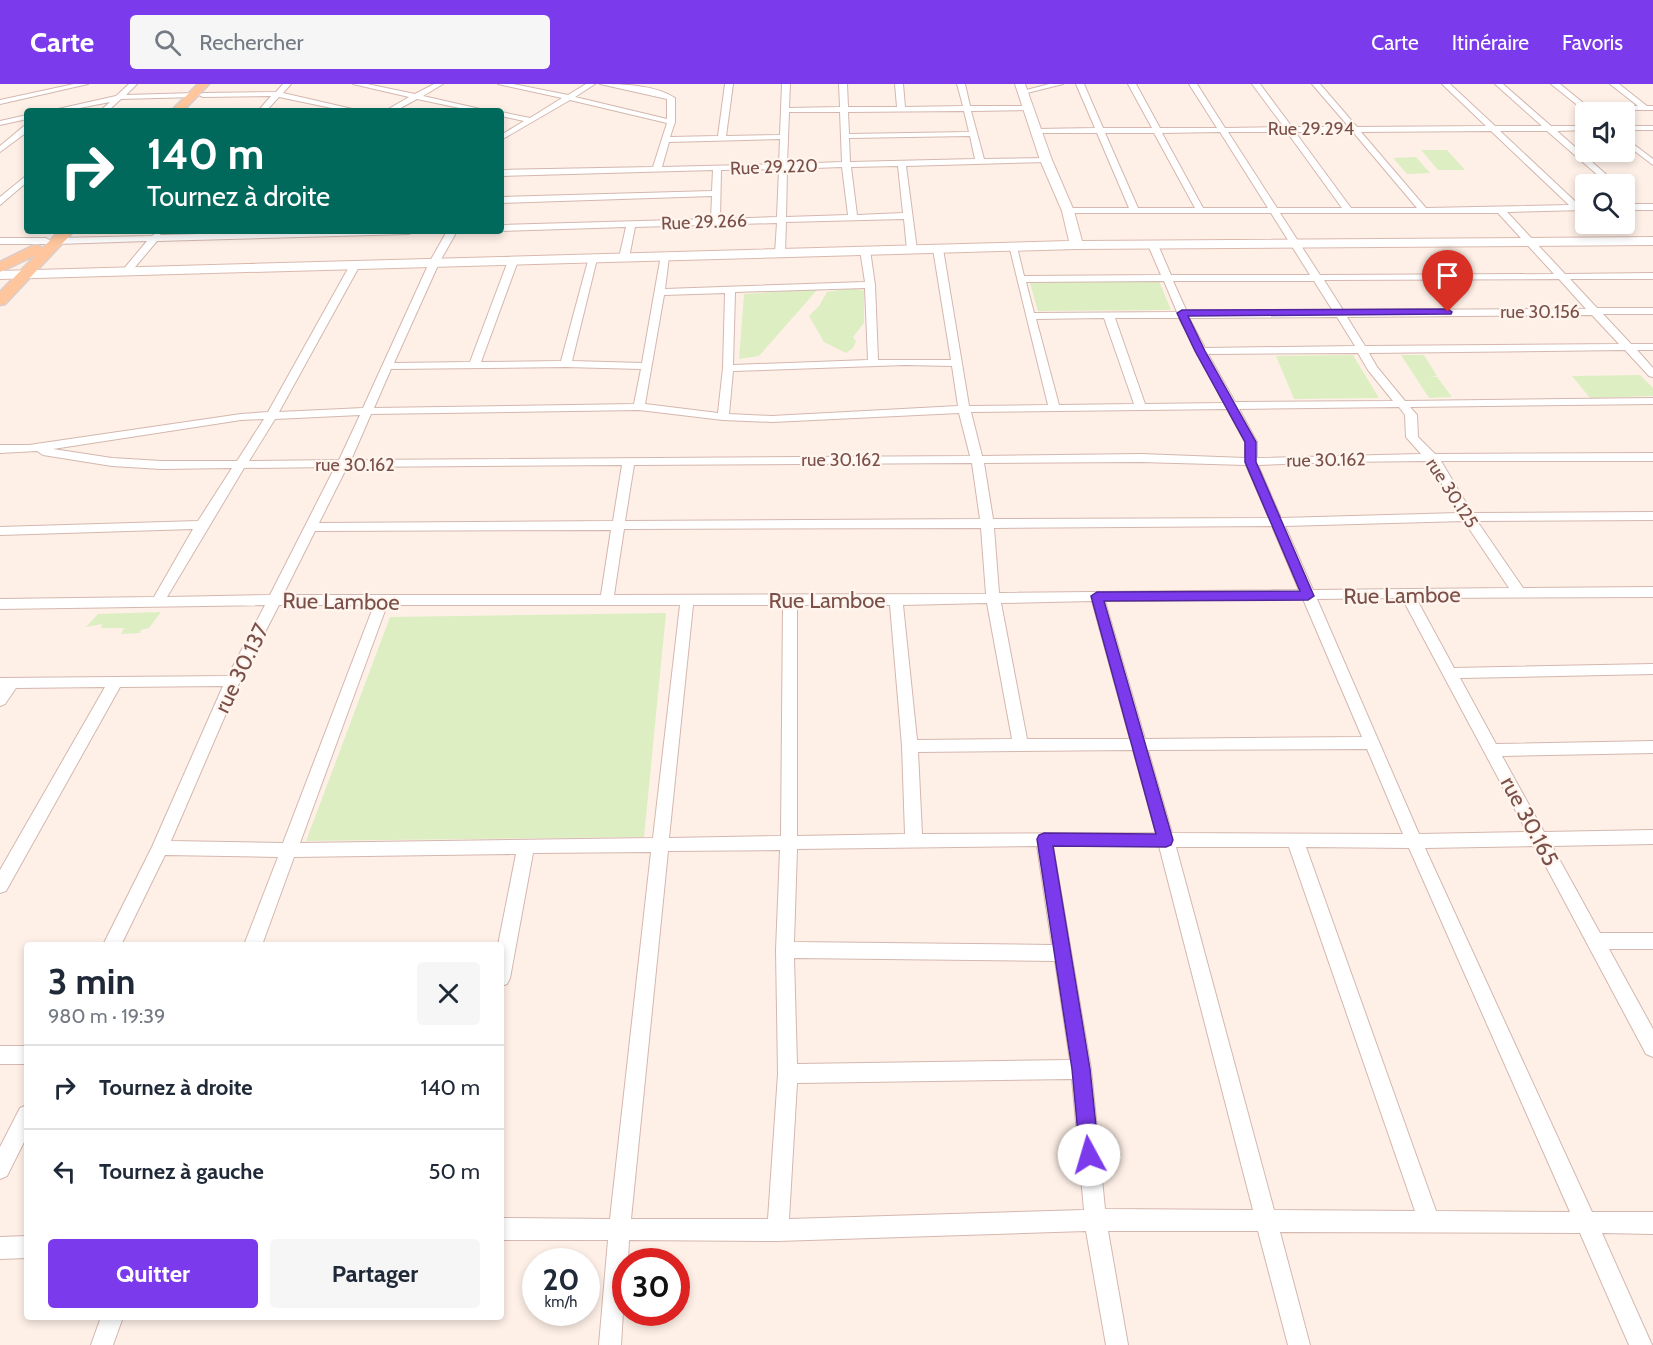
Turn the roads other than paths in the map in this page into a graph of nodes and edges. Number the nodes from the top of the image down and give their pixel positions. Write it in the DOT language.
graph roads {
  1 [pos="84,84"];
  2 [pos="133,84"];
  3 [pos="214,84"];
  4 [pos="287,84"];
  5 [pos="357,84"];
  6 [pos="439,84"];
  7 [pos="502,84"];
  8 [pos="531,84"];
  9 [pos="591,84"];
  10 [pos="604,84"];
  11 [pos="729,84"];
  12 [pos="786,84"];
  13 [pos="843,84"];
  14 [pos="899,84"];
  15 [pos="961,84"];
  16 [pos="1059,84"];
  17 [pos="1080,84"];
  18 [pos="1132,84"];
  19 [pos="1193,84"];
  20 [pos="1256,84"];
  21 [pos="1316,84"];
  22 [pos="1446,84"];
  23 [pos="1499,84"];
  24 [pos="1555,84"];
  25 [pos="1614,84"];
  26 [pos="523,88"];
  27 [pos="1022,88"];
  28 [pos="639,89"];
  29 [pos="200,91"];
  30 [pos="277,94"];
  31 [pos="415,96"];
  32 [pos="629,96"];
  33 [pos="121,97"];
  34 [pos="568,97"];
  35 [pos="0,102"];
  36 [pos="619,102"];
  37 [pos="1578,102"];
  38 [pos="68,108"];
  39 [pos="108,108"];
  40 [pos="180,108"];
  41 [pos="189,108"];
  42 [pos="265,108"];
  43 [pos="323,108"];
  44 [pos="394,108"];
  45 [pos="471,108"];
  46 [pos="609,108"];
  47 [pos="1029,108"];
  48 [pos="1649,108"];
  49 [pos="844,109"];
  50 [pos="901,109"];
  51 [pos="967,109"];
  52 [pos="785,110"];
  53 [pos="1653,114"];
  54 [pos="504,115"];
  55 [pos="24,118"];
  56 [pos="530,120"];
  57 [pos="671,122"];
  58 [pos="0,123"];
  59 [pos="1550,127"];
  60 [pos="1491,128"];
  61 [pos="1575,128"];
  62 [pos="1635,128"];
  63 [pos="1653,128"];
  64 [pos="1353,129"];
  65 [pos="24,130"];
  66 [pos="1101,130"];
  67 [pos="1157,130"];
  68 [pos="1223,130"];
  69 [pos="1291,130"];
  70 [pos="1037,131"];
  71 [pos="973,134"];
  72 [pos="504,136"];
  73 [pos="846,136"];
  74 [pos="783,137"];
  75 [pos="722,139"];
  76 [pos="665,140"];
  77 [pos="1635,149"];
  78 [pos="0,150"];
  79 [pos="1046,160"];
  80 [pos="980,161"];
  81 [pos="902,163"];
  82 [pos="1653,163"];
  83 [pos="846,164"];
  84 [pos="782,166"];
  85 [pos="657,168"];
  86 [pos="717,169"];
  87 [pos="504,173"];
  88 [pos="1602,174"];
  89 [pos="24,182"];
  90 [pos="24,183"];
  91 [pos="10,184"];
  92 [pos="717,193"];
  93 [pos="504,200"];
  94 [pos="0,202"];
  95 [pos="1575,202"];
  96 [pos="1635,204"];
  97 [pos="1575,207"];
  98 [pos="1635,207"];
  99 [pos="1639,207"];
  100 [pos="1653,207"];
  101 [pos="1274,209"];
  102 [pos="1423,209"];
  103 [pos="1200,210"];
  104 [pos="1348,210"];
  105 [pos="1500,210"];
  106 [pos="1068,211"];
  107 [pos="1135,211"];
  108 [pos="908,216"];
  109 [pos="853,217"];
  110 [pos="780,219"];
  111 [pos="716,221"];
  112 [pos="631,225"];
  113 [pos="504,228"];
  114 [pos="214,234"];
  115 [pos="450,234"];
  116 [pos="158,235"];
  117 [pos="53,239"];
  118 [pos="0,241"];
  119 [pos="1653,241"];
  120 [pos="1296,242"];
  121 [pos="1532,242"];
  122 [pos="1076,245"];
  123 [pos="1152,245"];
  124 [pos="1012,247"];
  125 [pos="938,249"];
  126 [pos="865,250"];
  127 [pos="912,250"];
  128 [pos="780,253"];
  129 [pos="664,257"];
  130 [pos="624,258"];
  131 [pos="592,259"];
  132 [pos="513,261"];
  133 [pos="434,263"];
  134 [pos="355,264"];
  135 [pos="127,271"];
  136 [pos="10,273"];
  137 [pos="1653,276"];
  138 [pos="1564,277"];
  139 [pos="1317,278"];
  140 [pos="1021,279"];
  141 [pos="1166,279"];
  142 [pos="870,285"];
  143 [pos="0,287"];
  144 [pos="730,290"];
  145 [pos="660,291"];
  146 [pos="0,301"];
  147 [pos="1653,311"];
  148 [pos="1339,312"];
  149 [pos="1596,312"];
  150 [pos="1182,313"];
  151 [pos="1108,314"];
  152 [pos="1032,316"];
  153 [pos="1628,347"];
  154 [pos="1653,347"];
  155 [pos="1200,351"];
  156 [pos="1363,351"];
  157 [pos="873,363"];
  158 [pos="957,363"];
  159 [pos="567,364"];
  160 [pos="474,365"];
  161 [pos="389,366"];
  162 [pos="646,366"];
  163 [pos="728,368"];
  164 [pos="1653,374"];
  165 [pos="1653,401"];
  166 [pos="1404,405"];
  167 [pos="639,406"];
  168 [pos="1230,407"];
  169 [pos="1054,408"];
  170 [pos="1141,408"];
  171 [pos="964,409"];
  172 [pos="367,411"];
  173 [pos="272,415"];
  174 [pos="723,417"];
  175 [pos="0,449"];
  176 [pos="29,449"];
  177 [pos="1653,457"];
  178 [pos="976,459"];
  179 [pos="1434,460"];
  180 [pos="1251,462"];
  181 [pos="628,463"];
  182 [pos="242,465"];
  183 [pos="342,465"];
  184 [pos="1653,516"];
  185 [pos="1468,517"];
  186 [pos="1276,522"];
  187 [pos="987,523"];
  188 [pos="202,525"];
  189 [pos="618,526"];
  190 [pos="312,527"];
  191 [pos="0,531"];
  192 [pos="1653,592"];
  193 [pos="1519,593"];
  194 [pos="1407,595"];
  195 [pos="1097,596"];
  196 [pos="1308,596"];
  197 [pos="993,598"];
  198 [pos="275,600"];
  199 [pos="607,600"];
  200 [pos="687,600"];
  201 [pos="790,600"];
  202 [pos="896,600"];
  203 [pos="382,601"];
  204 [pos="157,603"];
  205 [pos="0,604"];
  206 [pos="1653,669"];
  207 [pos="1450,673"];
  208 [pos="233,681"];
  209 [pos="6,683"];
  210 [pos="115,683"];
  211 [pos="0,700"];
  212 [pos="1373,743"];
  213 [pos="910,746"];
  214 [pos="1021,746"];
  215 [pos="1138,746"];
  216 [pos="1653,747"];
  217 [pos="1491,750"];
  218 [pos="1653,837"];
  219 [pos="1539,838"];
  220 [pos="1044,839"];
  221 [pos="1166,840"];
  222 [pos="1295,840"];
  223 [pos="1414,841"];
  224 [pos="789,842"];
  225 [pos="914,842"];
  226 [pos="661,845"];
  227 [pos="526,846"];
  228 [pos="160,848"];
  229 [pos="288,850"];
  230 [pos="0,886"];
  231 [pos="1595,941"];
  232 [pos="1653,941"];
  233 [pos="113,942"];
  234 [pos="255,942"];
  235 [pos="785,950"];
  236 [pos="504,952"];
  237 [pos="1063,953"];
  238 [pos="1653,1048"];
  239 [pos="0,1055"];
  240 [pos="24,1055"];
  241 [pos="1081,1069"];
  242 [pos="788,1074"];
  243 [pos="24,1121"];
  244 [pos="0,1169"];
  245 [pos="1095,1220"];
  246 [pos="1266,1221"];
  247 [pos="1429,1222"];
  248 [pos="1653,1224"];
  249 [pos="1587,1225"];
  250 [pos="504,1229"];
  251 [pos="619,1229"];
  252 [pos="778,1230"];
  253 [pos="24,1247"];
  254 [pos="0,1248"];
  255 [pos="111,1320"];
  256 [pos="102,1345"];
  257 [pos="610,1345"];
  258 [pos="1117,1345"];
  259 [pos="1299,1345"];
  260 [pos="1641,1345"];
  1 -- 35 [label="street"];
  2 -- 33 [label="street"];
  3 -- 29 [label="main road"];
  4 -- 30 [label="street"];
  5 -- 31 [label="street"];
  6 -- 31 [label="street"];
  7 -- 26 [label="street"];
  8 -- 26 [label="street"];
  9 -- 34 [label="street"];
  10 -- 28 [label="street"];
  11 -- 75 [label="street"];
  12 -- 52 [label="street"];
  13 -- 49 [label="street"];
  14 -- 50 [label="street"];
  15 -- 51 [label="street"];
  16 -- 27 [label="street"];
  17 -- 66 [label="street"];
  18 -- 67 [label="street"];
  19 -- 68 [label="street, rue 30.125"];
  20 -- 69 [label="street"];
  21 -- 64 [label="street"];
  22 -- 60 [label="street"];
  23 -- 59 [label="street"];
  24 -- 37 [label="street"];
  25 -- 48 [label="street"];
  26 -- 34 [label="street"];
  27 -- 47 [label="street"];
  28 -- 32 [label="street"];
  28 -- 57 [label="street"];
  29 -- 30 [label="street"];
  29 -- 33 [label="street"];
  29 -- 40 [label="main road"];
  29 -- 41 [label="main road"];
  30 -- 42 [label="street"];
  30 -- 43 [label="street"];
  31 -- 44 [label="street"];
  31 -- 45 [label="street"];
  33 -- 38 [label="street"];
  33 -- 39 [label="street"];
  34 -- 46 [label="street"];
  34 -- 56 [label="street"];
  36 -- 46 [label="street"];
  46 -- 57 [label="street"];
  47 -- 51 [label="street"];
  47 -- 70 [label="street"];
  48 -- 53 [label="street"];
  49 -- 50 [label="street"];
  49 -- 52 [label="street"];
  49 -- 73 [label="street"];
  50 -- 51 [label="street"];
  51 -- 71 [label="street"];
  52 -- 74 [label="street"];
  54 -- 56 [label="street"];
  55 -- 58 [label="street"];
  56 -- 72 [label="street"];
  57 -- 76 [label="street"];
  59 -- 60 [label="street, Rue 29.294"];
  59 -- 61 [label="street, Rue 29.294"];
  59 -- 88 [label="street"];
  60 -- 64 [label="street, Rue 29.294"];
  60 -- 95 [label="street"];
  62 -- 63 [label="street"];
  64 -- 69 [label="street, Rue 29.294"];
  64 -- 102 [label="street"];
  65 -- 78 [label="street"];
  66 -- 67 [label="street, Rue 29.294"];
  66 -- 70 [label="street, Rue 29.294"];
  66 -- 107 [label="street"];
  67 -- 68 [label="street, Rue 29.294"];
  67 -- 103 [label="street"];
  68 -- 69 [label="street, Rue 29.294"];
  68 -- 101 [label="street, rue 30.125"];
  69 -- 104 [label="street"];
  70 -- 79 [label="street"];
  71 -- 73 [label="street"];
  71 -- 80 [label="street"];
  73 -- 83 [label="street"];
  74 -- 75 [label="street"];
  74 -- 84 [label="street"];
  75 -- 76 [label="street"];
  76 -- 85 [label="street"];
  77 -- 82 [label="street"];
  79 -- 80 [label="street, Rue 29.220"];
  79 -- 106 [label="street"];
  80 -- 81 [label="street, Rue 29.220"];
  81 -- 83 [label="street, Rue 29.220"];
  81 -- 108 [label="street"];
  83 -- 84 [label="street, Rue 29.220"];
  83 -- 109 [label="street"];
  84 -- 86 [label="street, Rue 29.220"];
  84 -- 110 [label="street"];
  85 -- 86 [label="street, Rue 29.220"];
  85 -- 87 [label="street, Rue 29.220"];
  86 -- 92 [label="street"];
  89 -- 91 [label="street"];
  90 -- 94 [label="street"];
  92 -- 93 [label="street"];
  92 -- 111 [label="street"];
  96 -- 99 [label="street"];
  97 -- 105 [label="street"];
  98 -- 99 [label="street"];
  99 -- 100 [label="street"];
  101 -- 103 [label="street"];
  101 -- 104 [label="street"];
  101 -- 120 [label="street, rue 30.125"];
  102 -- 104 [label="street"];
  102 -- 105 [label="street"];
  103 -- 107 [label="street"];
  105 -- 121 [label="street"];
  106 -- 107 [label="street"];
  106 -- 122 [label="street"];
  108 -- 109 [label="street, Rue 29.266"];
  108 -- 127 [label="street"];
  109 -- 110 [label="street, Rue 29.266"];
  110 -- 111 [label="street, Rue 29.266"];
  110 -- 128 [label="street"];
  111 -- 112 [label="street, Rue 29.266"];
  112 -- 113 [label="street, Rue 29.266"];
  112 -- 130 [label="street"];
  114 -- 116 [label="street"];
  115 -- 133 [label="street, rue 30.137"];
  116 -- 117 [label="street"];
  116 -- 135 [label="street"];
  117 -- 118 [label="street"];
  117 -- 136 [label="main road"];
  117 -- 136 [label="main road"];
  119 -- 121 [label="street"];
  120 -- 121 [label="street"];
  120 -- 123 [label="street"];
  120 -- 139 [label="street, rue 30.125"];
  121 -- 138 [label="street"];
  122 -- 123 [label="street"];
  122 -- 124 [label="street"];
  123 -- 141 [label="street"];
  124 -- 125 [label="street"];
  124 -- 140 [label="street"];
  125 -- 127 [label="street"];
  125 -- 158 [label="street"];
  126 -- 127 [label="street"];
  126 -- 128 [label="street"];
  126 -- 142 [label="street"];
  128 -- 129 [label="street"];
  129 -- 130 [label="street"];
  129 -- 145 [label="street"];
  130 -- 131 [label="street"];
  131 -- 132 [label="street"];
  131 -- 159 [label="street"];
  132 -- 133 [label="street"];
  132 -- 160 [label="street"];
  133 -- 134 [label="street"];
  133 -- 161 [label="street, rue 30.137"];
  134 -- 135 [label="street"];
  134 -- 173 [label="street"];
  135 -- 136 [label="street"];
  136 -- 143 [label="main road"];
  136 -- 146 [label="main road"];
  137 -- 138 [label="street"];
  138 -- 139 [label="street"];
  138 -- 149 [label="street"];
  139 -- 141 [label="street"];
  139 -- 148 [label="street, rue 30.125"];
  140 -- 141 [label="street"];
  140 -- 152 [label="street"];
  141 -- 150 [label="street"];
  142 -- 144 [label="street"];
  142 -- 157 [label="street"];
  144 -- 145 [label="street"];
  144 -- 163 [label="street"];
  145 -- 162 [label="street"];
  147 -- 149 [label="street, rue 30.156"];
  148 -- 149 [label="street, rue 30.156"];
  148 -- 150 [label="street, rue 30.156"];
  148 -- 156 [label="street, rue 30.125"];
  149 -- 153 [label="street"];
  150 -- 151 [label="street, rue 30.156"];
  150 -- 155 [label="street"];
  151 -- 152 [label="street, rue 30.156"];
  151 -- 170 [label="street"];
  152 -- 169 [label="street"];
  153 -- 154 [label="street"];
  153 -- 156 [label="street"];
  153 -- 164 [label="street"];
  155 -- 156 [label="street"];
  155 -- 168 [label="street"];
  156 -- 166 [label="street, rue 30.125"];
  157 -- 158 [label="street"];
  157 -- 163 [label="street"];
  158 -- 171 [label="street"];
  159 -- 160 [label="street"];
  159 -- 162 [label="street"];
  160 -- 161 [label="street"];
  161 -- 172 [label="street, rue 30.137"];
  162 -- 167 [label="street"];
  163 -- 174 [label="street"];
  165 -- 166 [label="street"];
  166 -- 168 [label="street"];
  166 -- 179 [label="street, rue 30.125"];
  167 -- 172 [label="street"];
  167 -- 174 [label="street"];
  168 -- 170 [label="street"];
  168 -- 180 [label="street"];
  169 -- 170 [label="street"];
  169 -- 171 [label="street"];
  171 -- 174 [label="street"];
  171 -- 178 [label="street"];
  172 -- 173 [label="street"];
  172 -- 183 [label="street, rue 30.137"];
  173 -- 176 [label="street"];
  173 -- 182 [label="street"];
  175 -- 176 [label="street"];
  176 -- 182 [label="street, rue 30.162"];
  177 -- 179 [label="street, rue 30.162"];
  178 -- 180 [label="street, rue 30.162"];
  178 -- 181 [label="street, rue 30.162"];
  178 -- 187 [label="street"];
  179 -- 180 [label="street, rue 30.162"];
  179 -- 185 [label="street, rue 30.125"];
  180 -- 186 [label="street"];
  181 -- 183 [label="street, rue 30.162"];
  181 -- 189 [label="street"];
  182 -- 183 [label="street, rue 30.162"];
  182 -- 188 [label="street"];
  183 -- 190 [label="street, rue 30.137"];
  184 -- 185 [label="street"];
  185 -- 186 [label="street"];
  185 -- 193 [label="street, rue 30.125"];
  186 -- 187 [label="street"];
  186 -- 196 [label="street"];
  187 -- 189 [label="street"];
  187 -- 197 [label="street"];
  188 -- 191 [label="street"];
  188 -- 204 [label="street"];
  189 -- 190 [label="street"];
  189 -- 199 [label="street"];
  190 -- 198 [label="street, rue 30.137"];
  192 -- 193 [label="street, Rue Lamboe"];
  193 -- 194 [label="street, Rue Lamboe"];
  194 -- 196 [label="street, Rue Lamboe"];
  194 -- 207 [label="street, rue 30.165"];
  195 -- 196 [label="street, Rue Lamboe"];
  195 -- 197 [label="street, Rue Lamboe"];
  195 -- 215 [label="street"];
  196 -- 212 [label="street"];
  197 -- 202 [label="street, Rue Lamboe"];
  197 -- 214 [label="street"];
  198 -- 203 [label="street, Rue Lamboe"];
  198 -- 204 [label="street, Rue Lamboe"];
  198 -- 208 [label="street, rue 30.137"];
  199 -- 200 [label="street, Rue Lamboe"];
  199 -- 203 [label="street, Rue Lamboe"];
  200 -- 201 [label="street, Rue Lamboe"];
  200 -- 226 [label="street"];
  201 -- 202 [label="street, Rue Lamboe"];
  201 -- 224 [label="street"];
  202 -- 213 [label="street"];
  203 -- 229 [label="street"];
  204 -- 205 [label="street, Rue Lamboe"];
  206 -- 207 [label="street"];
  207 -- 217 [label="street, rue 30.165"];
  208 -- 210 [label="street"];
  208 -- 228 [label="street, rue 30.137"];
  209 -- 210 [label="street"];
  209 -- 211 [label="street"];
  210 -- 230 [label="street"];
  212 -- 215 [label="street"];
  212 -- 223 [label="street"];
  213 -- 214 [label="street"];
  213 -- 225 [label="street"];
  214 -- 215 [label="street"];
  215 -- 221 [label="street"];
  216 -- 217 [label="street"];
  217 -- 219 [label="street, rue 30.165"];
  218 -- 219 [label="street"];
  219 -- 223 [label="street"];
  219 -- 231 [label="street, rue 30.165"];
  220 -- 221 [label="street"];
  220 -- 225 [label="street"];
  220 -- 237 [label="street"];
  221 -- 222 [label="street"];
  221 -- 246 [label="street"];
  222 -- 223 [label="street"];
  222 -- 247 [label="street"];
  223 -- 249 [label="street"];
  224 -- 225 [label="street"];
  224 -- 226 [label="street"];
  224 -- 235 [label="street"];
  226 -- 227 [label="street"];
  226 -- 251 [label="street"];
  227 -- 229 [label="street"];
  227 -- 236 [label="street"];
  228 -- 229 [label="street"];
  228 -- 233 [label="street, rue 30.137"];
  229 -- 234 [label="street"];
  231 -- 232 [label="street"];
  231 -- 238 [label="street, rue 30.165"];
  235 -- 237 [label="street"];
  235 -- 242 [label="street"];
  237 -- 241 [label="street"];
  239 -- 240 [label="street"];
  241 -- 242 [label="street"];
  241 -- 245 [label="street"];
  242 -- 252 [label="street"];
  243 -- 244 [label="street"];
  245 -- 246 [label="street"];
  245 -- 252 [label="street"];
  245 -- 258 [label="street"];
  246 -- 247 [label="street"];
  246 -- 259 [label="street"];
  247 -- 249 [label="street"];
  248 -- 249 [label="street"];
  249 -- 260 [label="street"];
  250 -- 251 [label="street"];
  251 -- 252 [label="street"];
  251 -- 257 [label="street"];
  253 -- 254 [label="street"];
  255 -- 256 [label="street"];
}
